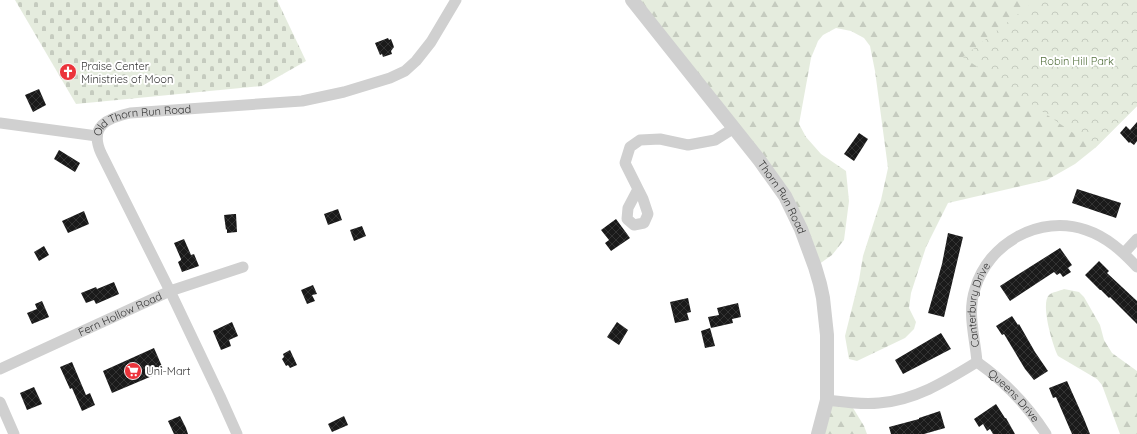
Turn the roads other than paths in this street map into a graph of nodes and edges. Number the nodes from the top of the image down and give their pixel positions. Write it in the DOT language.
graph roads {
  1 [pos="456,0"];
  2 [pos="632,0"];
  3 [pos="0,123"];
  4 [pos="734,128"];
  5 [pos="97,136"];
  6 [pos="638,189"];
  7 [pos="1137,239"];
  8 [pos="1124,254"];
  9 [pos="1137,267"];
  10 [pos="243,268"];
  11 [pos="170,291"];
  12 [pos="977,362"];
  13 [pos="0,369"];
  14 [pos="826,400"];
  15 [pos="0,402"];
  16 [pos="14,434"];
  17 [pos="237,434"];
  18 [pos="818,434"];
  19 [pos="1046,434"];
  1 -- 5 [label="street, Old Thorn Run Road"];
  2 -- 4 [label="street, Thorn Run Road"];
  3 -- 5 [label="street"];
  4 -- 6 [label="street"];
  4 -- 14 [label="street, Thorn Run Road"];
  5 -- 11 [label="street, Old Thorn Run Road"];
  7 -- 8 [label="street"];
  8 -- 9 [label="street, Canterbury Drive"];
  8 -- 12 [label="street, Canterbury Drive"];
  10 -- 11 [label="street, Fern Hollow Road"];
  11 -- 13 [label="street, Fern Hollow Road"];
  11 -- 17 [label="street, Old Thorn Run Road"];
  12 -- 14 [label="street, Canterbury Drive"];
  12 -- 19 [label="street, Queens Drive"];
  14 -- 18 [label="street, Thorn Run Road"];
  15 -- 16 [label="street"];
}
